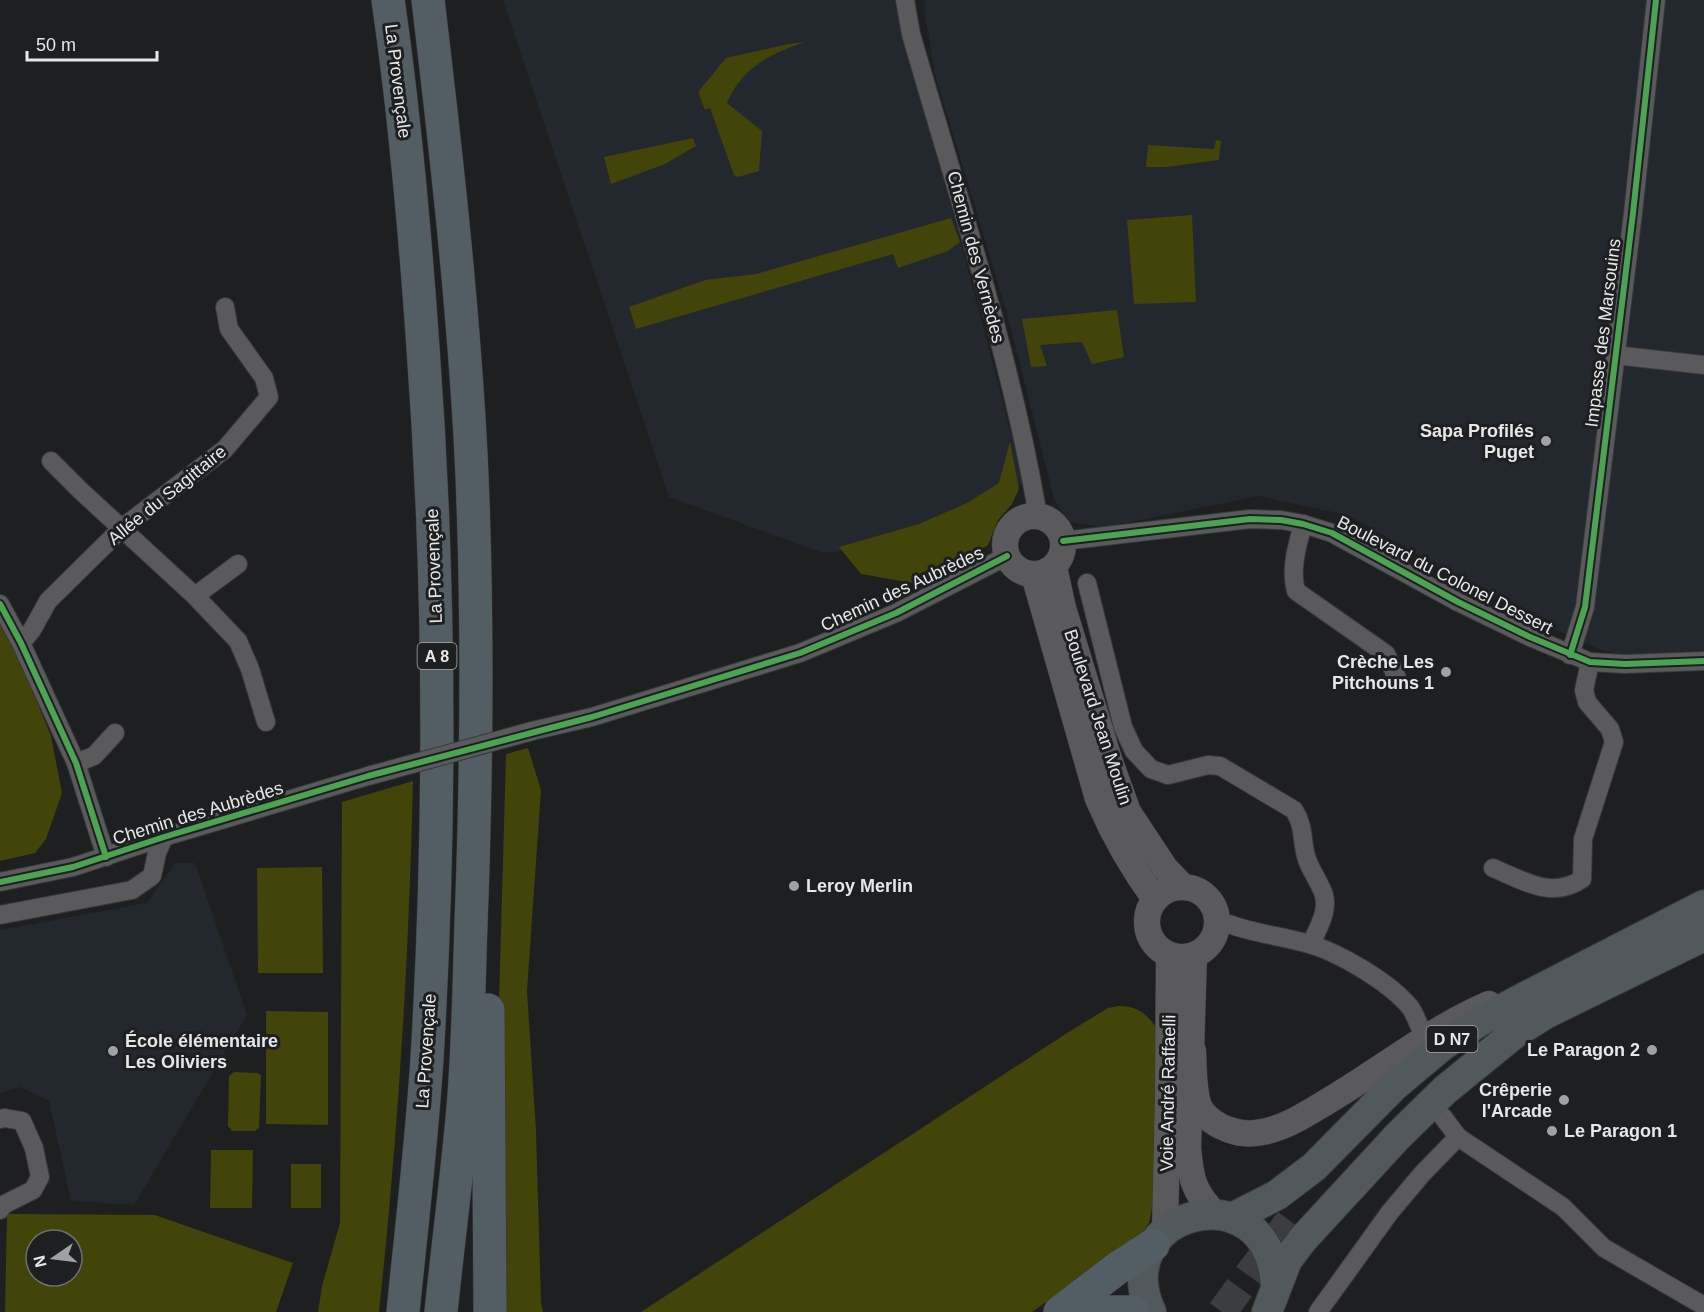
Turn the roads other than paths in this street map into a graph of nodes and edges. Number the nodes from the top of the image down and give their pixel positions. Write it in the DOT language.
graph roads {
  1 [pos="387,0"];
  2 [pos="428,0"];
  3 [pos="904,0"];
  4 [pos="1655,6"];
  5 [pos="225,307"];
  6 [pos="1615,355"];
  7 [pos="1704,365"];
  8 [pos="51,461"];
  9 [pos="1038,516"];
  10 [pos="1303,524"];
  11 [pos="122,528"];
  12 [pos="1063,541"];
  13 [pos="1007,556"];
  14 [pos="238,564"];
  15 [pos="1044,571"];
  16 [pos="1087,583"];
  17 [pos="195,596"];
  18 [pos="0,604"];
  19 [pos="21,643"];
  20 [pos="1570,655"];
  21 [pos="1704,661"];
  22 [pos="1590,662"];
  23 [pos="1704,672"];
  24 [pos="1397,678"];
  25 [pos="266,722"];
  26 [pos="115,734"];
  27 [pos="76,763"];
  28 [pos="477,787"];
  29 [pos="164,837"];
  30 [pos="106,857"];
  31 [pos="1493,868"];
  32 [pos="0,882"];
  33 [pos="1183,887"];
  34 [pos="1155,899"];
  35 [pos="1704,905"];
  36 [pos="0,915"];
  37 [pos="1218,924"];
  38 [pos="1704,936"];
  39 [pos="1311,944"];
  40 [pos="1182,956"];
  41 [pos="1541,988"];
  42 [pos="1420,1027"];
  43 [pos="1192,1051"];
  44 [pos="1443,1117"];
  45 [pos="0,1119"];
  46 [pos="1458,1137"];
  47 [pos="0,1210"];
  48 [pos="1224,1216"];
  49 [pos="1290,1221"];
  50 [pos="1159,1238"];
  51 [pos="1272,1299"];
  52 [pos="1704,1306"];
  53 [pos="403,1312"];
  54 [pos="441,1312"];
  55 [pos="490,1312"];
  56 [pos="1060,1312"];
  57 [pos="1104,1312"];
  58 [pos="1132,1312"];
  59 [pos="1151,1312"];
  60 [pos="1318,1312"];
  1 -- 53 [label="highway, La Provençale / A 8"];
  2 -- 28 [label="highway, A 8"];
  3 -- 9 [label="street, Chemin des Vernèdes"];
  4 -- 6 [label="street, Impasse des Marsouins"];
  5 -- 11 [label="street, Allée du Sagittaire"];
  6 -- 7 [label="street"];
  6 -- 20 [label="street, Impasse des Marsouins"];
  8 -- 11 [label="street"];
  9 -- 12 [label="street"];
  9 -- 13 [label="street"];
  10 -- 12 [label="street, Boulevard du Colonel Dessert"];
  10 -- 20 [label="street, Boulevard du Colonel Dessert"];
  10 -- 24 [label="street"];
  11 -- 17 [label="street"];
  11 -- 19 [label="street, Allée du Sagittaire"];
  12 -- 15 [label="street"];
  13 -- 15 [label="street"];
  13 -- 29 [label="street, Chemin des Aubrèdes, bridge"];
  14 -- 17 [label="street"];
  15 -- 33 [label="street, Boulevard Jean Moulin"];
  15 -- 34 [label="street, Boulevard Jean Moulin"];
  16 -- 39 [label="street"];
  17 -- 25 [label="street"];
  18 -- 19 [label="street"];
  19 -- 27 [label="street"];
  20 -- 22 [label="street, Boulevard du Colonel Dessert"];
  21 -- 22 [label="street, Boulevard du Colonel Dessert"];
  22 -- 23 [label="street, Boulevard du Colonel Dessert"];
  22 -- 31 [label="street"];
  26 -- 27 [label="street"];
  27 -- 30 [label="street"];
  28 -- 54 [label="highway, A 8"];
  28 -- 55 [label="highway"];
  29 -- 30 [label="street, Chemin des Aubrèdes"];
  29 -- 36 [label="street"];
  30 -- 32 [label="street, Chemin des Aubrèdes"];
  33 -- 34 [label="street"];
  33 -- 37 [label="street"];
  34 -- 40 [label="street"];
  35 -- 41 [label="main road, D N7"];
  37 -- 39 [label="street"];
  37 -- 40 [label="street"];
  38 -- 51 [label="main road, D N7"];
  39 -- 42 [label="street"];
  40 -- 43 [label="street, Voie André Raffaelli"];
  40 -- 50 [label="street, Voie André Raffaelli"];
  41 -- 43 [label="street"];
  41 -- 48 [label="main road, D N7"];
  41 -- 49 [label="main road"];
  43 -- 48 [label="street, Voie André Raffaelli"];
  44 -- 46 [label="street"];
  45 -- 47 [label="street"];
  46 -- 52 [label="street"];
  46 -- 60 [label="street"];
  48 -- 50 [label="main road"];
  48 -- 51 [label="main road"];
  50 -- 56 [label="highway"];
  50 -- 59 [label="main road"];
  57 -- 58 [label="highway"];
}
